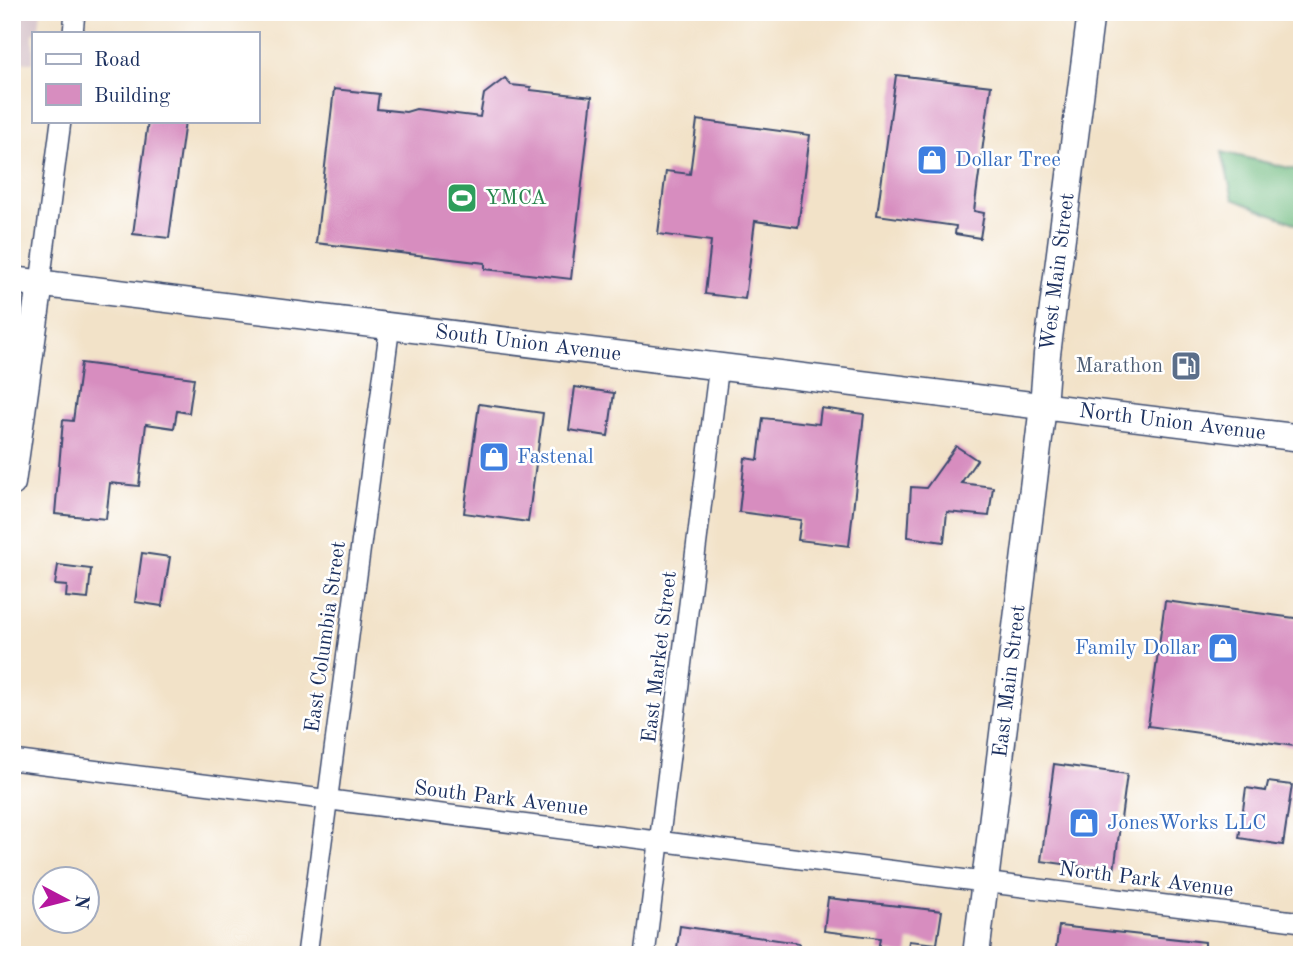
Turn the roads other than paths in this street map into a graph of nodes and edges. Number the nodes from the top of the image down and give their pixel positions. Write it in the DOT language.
graph roads {
  1 [pos="75,12"];
  2 [pos="1091,12"];
  3 [pos="73,32"];
  4 [pos="61,122"];
  5 [pos="12,280"];
  6 [pos="40,283"];
  7 [pos="390,325"];
  8 [pos="719,365"];
  9 [pos="1043,406"];
  10 [pos="1302,438"];
  11 [pos="12,483"];
  12 [pos="12,760"];
  13 [pos="328,800"];
  14 [pos="659,842"];
  15 [pos="984,883"];
  16 [pos="1302,922"];
  17 [pos="307,955"];
  18 [pos="645,955"];
  19 [pos="976,955"];
  1 -- 3 [label="street"];
  2 -- 9 [label="main road, West Main Street"];
  4 -- 6 [label="street"];
  5 -- 6 [label="main road, South Union Avenue"];
  6 -- 7 [label="main road, South Union Avenue"];
  6 -- 11 [label="main road"];
  7 -- 8 [label="main road, South Union Avenue"];
  7 -- 13 [label="street, East Columbia Street"];
  8 -- 9 [label="main road, South Union Avenue"];
  8 -- 14 [label="street, East Market Street"];
  9 -- 10 [label="main road, North Union Avenue"];
  9 -- 15 [label="main road, East Main Street"];
  12 -- 13 [label="street, South Park Avenue"];
  13 -- 14 [label="street, South Park Avenue"];
  13 -- 17 [label="street, East Columbia Street"];
  14 -- 15 [label="street, South Park Avenue"];
  14 -- 18 [label="street, East Market Street"];
  15 -- 16 [label="street, North Park Avenue"];
  15 -- 19 [label="main road, East Main Street"];
}
